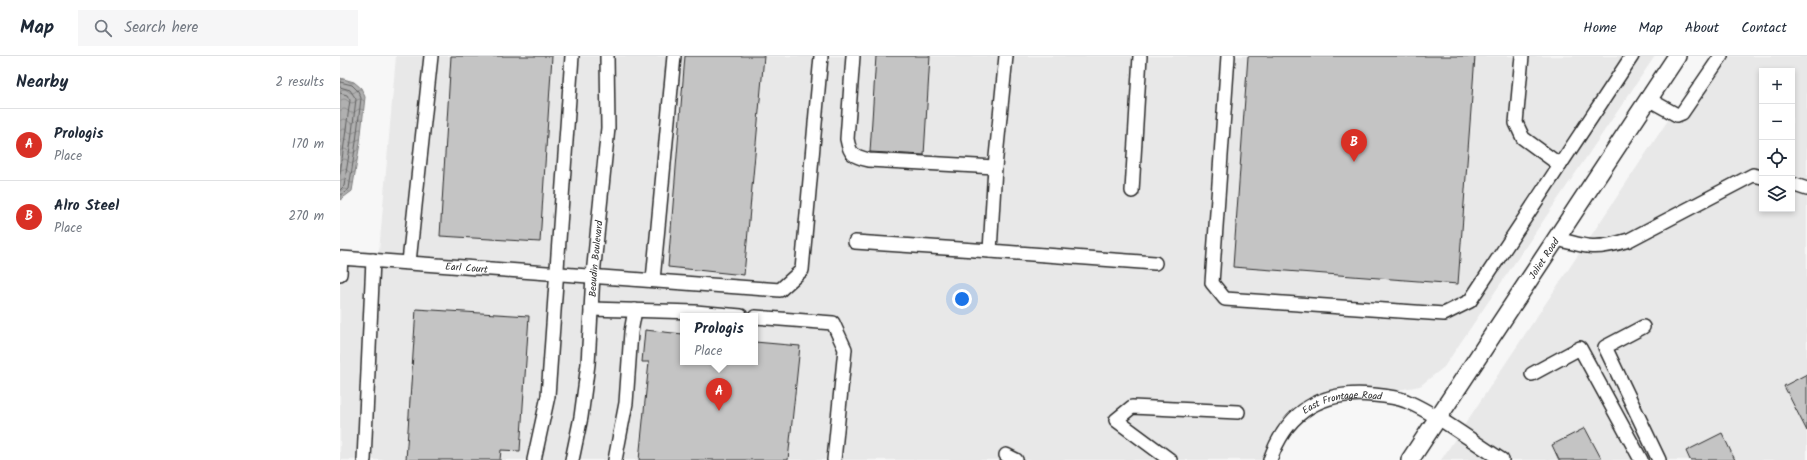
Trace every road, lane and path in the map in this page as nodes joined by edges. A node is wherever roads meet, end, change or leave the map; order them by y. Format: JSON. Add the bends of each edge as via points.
{"nodes":[{"id":1,"x":431,"y":56,"type":"edge"},
{"id":2,"x":572,"y":56,"type":"edge"},
{"id":3,"x":607,"y":56,"type":"edge"},
{"id":4,"x":674,"y":56,"type":"edge"},
{"id":5,"x":821,"y":56,"type":"edge"},
{"id":6,"x":853,"y":56,"type":"edge"},
{"id":7,"x":1006,"y":56,"type":"edge"},
{"id":8,"x":1140,"y":56,"type":"edge"},
{"id":9,"x":1228,"y":56,"type":"edge"},
{"id":10,"x":1522,"y":56,"type":"edge"},
{"id":11,"x":1632,"y":56,"type":"edge"},
{"id":12,"x":1677,"y":56,"type":"edge"},
{"id":13,"x":1721,"y":56,"type":"edge"},
{"id":14,"x":1648,"y":99,"type":"junction"},
{"id":15,"x":1560,"y":165,"type":"junction"},
{"id":16,"x":995,"y":167,"type":"junction"},
{"id":17,"x":1759,"y":176,"type":"edge"},
{"id":18,"x":1795,"y":185,"type":"edge"},
{"id":19,"x":1807,"y":189,"type":"edge"},
{"id":20,"x":1132,"y":191,"type":"dead end"},
{"id":21,"x":1555,"y":238,"type":"junction"},
{"id":22,"x":855,"y":242,"type":"dead end"},
{"id":23,"x":990,"y":251,"type":"junction"},
{"id":24,"x":373,"y":260,"type":"junction"},
{"id":25,"x":409,"y":262,"type":"junction"},
{"id":26,"x":1155,"y":263,"type":"dead end"},
{"id":27,"x":556,"y":273,"type":"junction"},
{"id":28,"x":340,"y":274,"type":"edge"},
{"id":29,"x":593,"y":275,"type":"junction"},
{"id":30,"x":653,"y":280,"type":"junction"},
{"id":31,"x":591,"y":309,"type":"junction"},
{"id":32,"x":635,"y":310,"type":"junction"},
{"id":33,"x":688,"y":313,"type":"edge"},
{"id":34,"x":758,"y":317,"type":"edge"},
{"id":35,"x":1643,"y":327,"type":"dead end"},
{"id":36,"x":1532,"y":374,"type":"dead end"},
{"id":37,"x":1238,"y":412,"type":"dead end"},
{"id":38,"x":1438,"y":418,"type":"junction"},
{"id":39,"x":364,"y":460,"type":"edge"},
{"id":40,"x":534,"y":460,"type":"edge"},
{"id":41,"x":572,"y":460,"type":"edge"},
{"id":42,"x":615,"y":460,"type":"edge"},
{"id":43,"x":834,"y":460,"type":"edge"},
{"id":44,"x":1170,"y":460,"type":"edge"},
{"id":45,"x":1270,"y":460,"type":"edge"},
{"id":46,"x":1410,"y":460,"type":"edge"},
{"id":47,"x":1502,"y":460,"type":"edge"},
{"id":48,"x":1641,"y":460,"type":"edge"},
{"id":49,"x":1659,"y":460,"type":"edge"}],
"edges":[{"from":1,"to":25,"type":"street"},
{"from":2,"to":27,"type":"street"},
{"from":3,"to":29,"type":"street","name":"Beaudin Boulevard","via":[[608,128]]},
{"from":4,"to":30,"type":"street"},
{"from":5,"to":30,"type":"street","name":"Earl Court","via":[[802,270],[780,290]]},
{"from":6,"to":16,"type":"street","via":[[847,139],[849,149],[855,156],[869,160]]},
{"from":7,"to":16,"type":"street"},
{"from":8,"to":20,"type":"street"},
{"from":9,"to":15,"type":"street","via":[[1212,283],[1225,299],[1444,314],[1470,301]]},
{"from":10,"to":15,"type":"street","via":[[1516,123],[1523,138]]},
{"from":11,"to":15,"type":"street"},
{"from":12,"to":14,"type":"main road","name":"Joliet Road"},
{"from":13,"to":14,"type":"street","via":[[1682,114],[1677,115]]},
{"from":14,"to":21,"type":"main road","name":"Joliet Road"},
{"from":16,"to":23,"type":"street"},
{"from":17,"to":21,"type":"street","via":[[1753,175],[1629,240],[1608,246],[1588,247]]},
{"from":18,"to":19,"type":"street"},
{"from":21,"to":38,"type":"main road","name":"Joliet Road"},
{"from":22,"to":23,"type":"street"},
{"from":23,"to":26,"type":"street"},
{"from":24,"to":25,"type":"street","name":"Earl Court"},
{"from":24,"to":28,"type":"street","name":"Earl Court","via":[[341,258]]},
{"from":24,"to":39,"type":"street"},
{"from":25,"to":27,"type":"street","name":"Earl Court"},
{"from":27,"to":29,"type":"street","name":"Earl Court"},
{"from":27,"to":40,"type":"street","via":[[548,396]]},
{"from":29,"to":30,"type":"street","name":"Earl Court"},
{"from":29,"to":31,"type":"street","name":"Beaudin Boulevard"},
{"from":31,"to":32,"type":"street"},
{"from":31,"to":41,"type":"street","name":"Beaudin Boulevard","via":[[588,364]]},
{"from":32,"to":33,"type":"street"},
{"from":32,"to":42,"type":"street","via":[[626,403]]},
{"from":34,"to":43,"type":"street","via":[[833,323],[845,349]]},
{"from":35,"to":49,"type":"street","via":[[1605,347]]},
{"from":36,"to":48,"type":"street","via":[[1580,348]]},
{"from":37,"to":44,"type":"street","via":[[1132,407],[1116,420]]},
{"from":38,"to":45,"type":"street","name":"East Frontage Road","via":[[1405,400],[1388,396],[1335,396],[1320,400],[1301,412],[1279,437]]},
{"from":38,"to":46,"type":"main road","name":"Joliet Road"},
{"from":38,"to":47,"type":"street","name":"East Frontage Road"}]}
